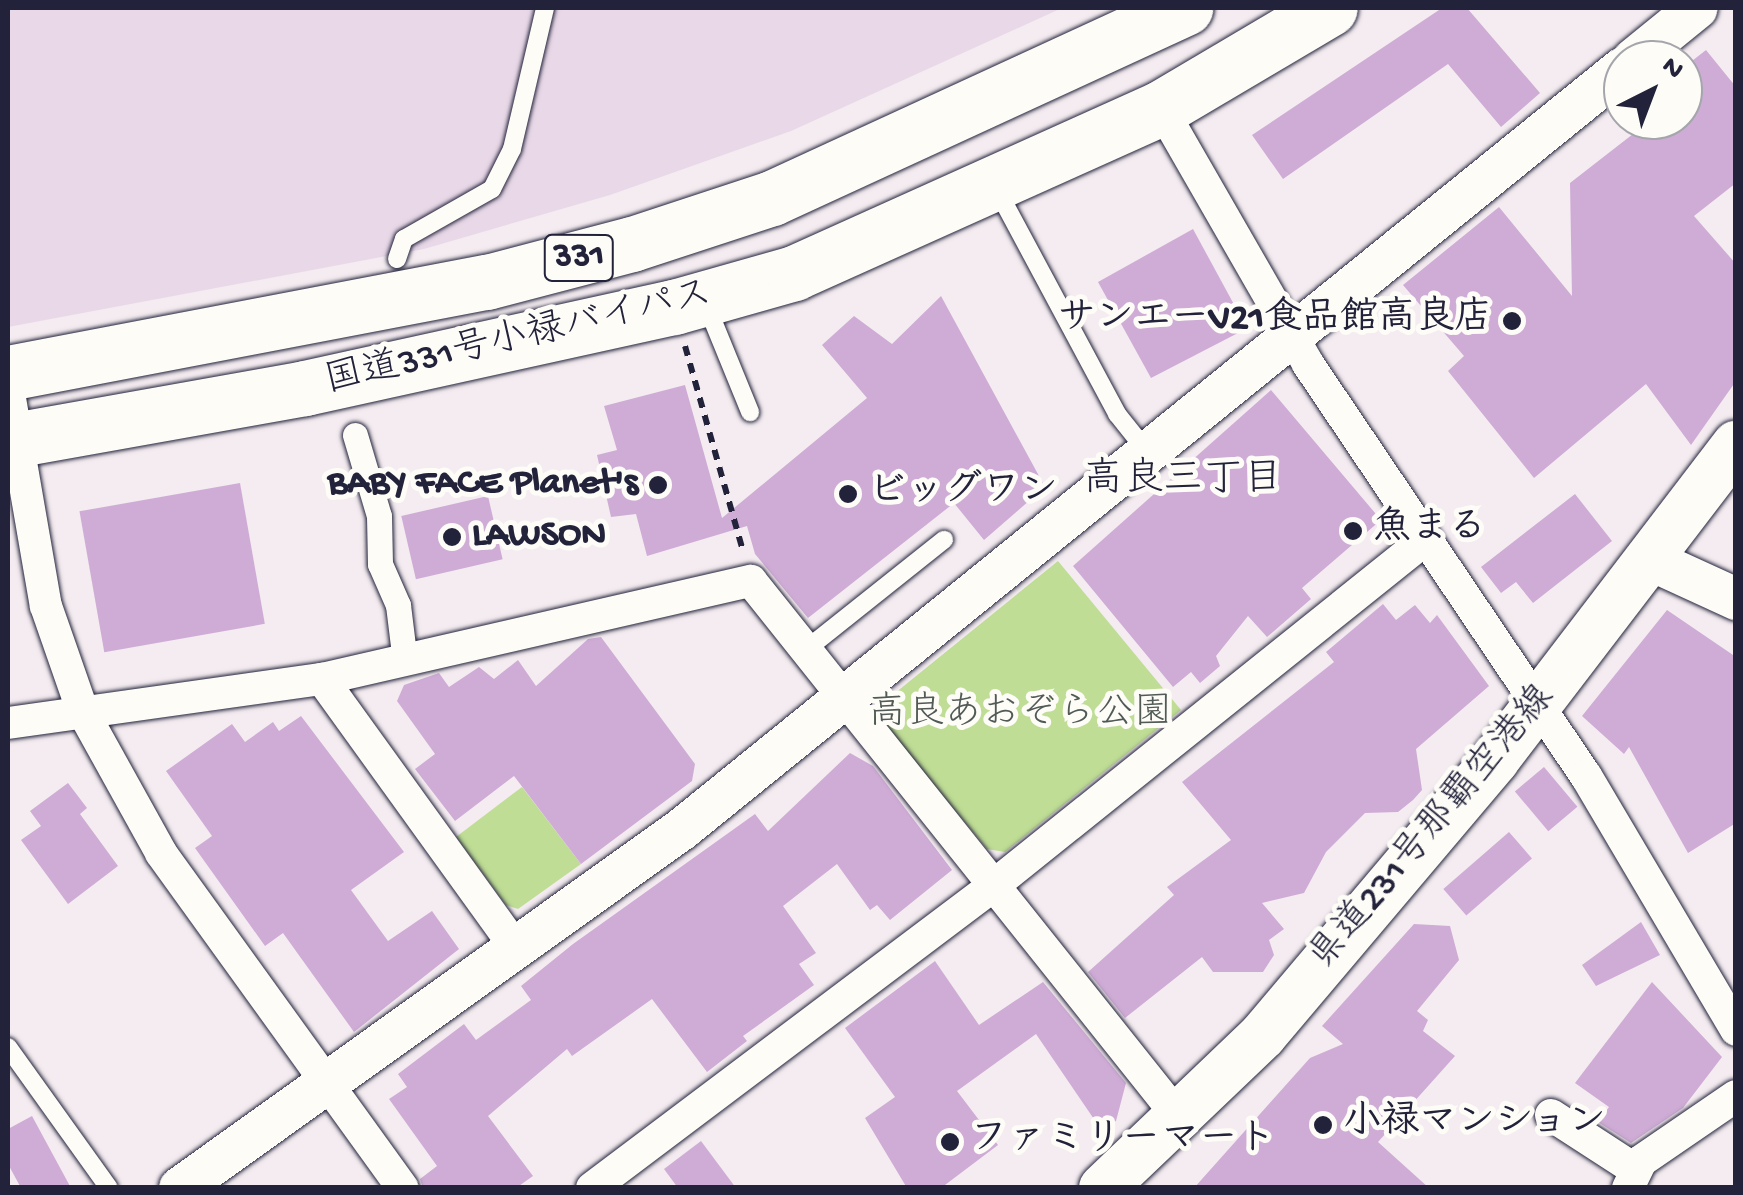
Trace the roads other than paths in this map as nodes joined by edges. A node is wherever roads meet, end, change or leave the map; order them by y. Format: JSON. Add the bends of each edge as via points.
{"nodes":[{"id":1,"x":545,"y":8,"type":"edge"},
{"id":2,"x":1185,"y":8,"type":"edge"},
{"id":3,"x":1330,"y":8,"type":"edge"},
{"id":4,"x":1697,"y":8,"type":"edge"},
{"id":5,"x":1658,"y":40,"type":"edge"},
{"id":6,"x":1603,"y":84,"type":"edge"},
{"id":7,"x":1161,"y":108,"type":"junction"},
{"id":8,"x":994,"y":184,"type":"junction"},
{"id":9,"x":397,"y":259,"type":"dead end"},
{"id":10,"x":690,"y":303,"type":"junction"},
{"id":11,"x":1293,"y":339,"type":"junction"},
{"id":12,"x":8,"y":374,"type":"edge"},
{"id":13,"x":8,"y":386,"type":"edge"},
{"id":14,"x":750,"y":412,"type":"dead end"},
{"id":15,"x":354,"y":435,"type":"dead end"},
{"id":16,"x":12,"y":440,"type":"edge"},
{"id":17,"x":1736,"y":444,"type":"edge"},
{"id":18,"x":1149,"y":454,"type":"junction"},
{"id":19,"x":944,"y":540,"type":"dead end"},
{"id":20,"x":1422,"y":542,"type":"junction"},
{"id":21,"x":1651,"y":560,"type":"junction"},
{"id":22,"x":1736,"y":598,"type":"edge"},
{"id":23,"x":808,"y":648,"type":"junction"},
{"id":24,"x":405,"y":662,"type":"junction"},
{"id":25,"x":322,"y":679,"type":"junction"},
{"id":26,"x":849,"y":698,"type":"junction"},
{"id":27,"x":1537,"y":706,"type":"junction"},
{"id":28,"x":84,"y":712,"type":"junction"},
{"id":29,"x":8,"y":724,"type":"edge"},
{"id":30,"x":993,"y":886,"type":"junction"},
{"id":31,"x":518,"y":949,"type":"junction"},
{"id":32,"x":1736,"y":1030,"type":"edge"},
{"id":33,"x":8,"y":1047,"type":"edge"},
{"id":34,"x":330,"y":1086,"type":"junction"},
{"id":35,"x":1736,"y":1096,"type":"edge"},
{"id":36,"x":1551,"y":1115,"type":"dead end"},
{"id":37,"x":1181,"y":1120,"type":"junction"},
{"id":38,"x":1631,"y":1178,"type":"edge"},
{"id":39,"x":1114,"y":1184,"type":"edge"},
{"id":40,"x":109,"y":1188,"type":"edge"},
{"id":41,"x":180,"y":1188,"type":"edge"},
{"id":42,"x":403,"y":1188,"type":"edge"},
{"id":43,"x":592,"y":1188,"type":"edge"}],
"edges":[{"from":1,"to":9,"type":"lane","via":[[512,149],[492,189],[404,239]]},
{"from":2,"to":12,"type":"highway","name":"国道331号小禄バイパス","number":"331","via":[[772,198],[632,244],[488,282]]},
{"from":3,"to":7,"type":"highway","name":"国道331号小禄バイパス","number":"331"},
{"from":4,"to":5,"type":"street"},
{"from":6,"to":11,"type":"street"},
{"from":7,"to":8,"type":"highway","name":"国道331号小禄バイパス","number":"331"},
{"from":7,"to":11,"type":"street"},
{"from":8,"to":10,"type":"highway","name":"国道331号小禄バイパス","number":"331","via":[[794,273]]},
{"from":8,"to":18,"type":"lane","via":[[1117,414]]},
{"from":10,"to":14,"type":"lane"},
{"from":10,"to":16,"type":"highway","name":"国道331号小禄バイパス","number":"331","via":[[306,388]]},
{"from":11,"to":18,"type":"street"},
{"from":11,"to":20,"type":"street"},
{"from":13,"to":16,"type":"street"},
{"from":15,"to":24,"type":"street","via":[[379,516],[380,564],[398,605]]},
{"from":16,"to":28,"type":"street","via":[[46,606]]},
{"from":17,"to":21,"type":"main road","name":"県道231号那覇空港線"},
{"from":18,"to":26,"type":"street"},
{"from":19,"to":23,"type":"lane"},
{"from":20,"to":27,"type":"street"},
{"from":20,"to":30,"type":"street"},
{"from":21,"to":22,"type":"street"},
{"from":21,"to":27,"type":"main road","name":"県道231号那覇空港線"},
{"from":23,"to":24,"type":"street","via":[[752,581]]},
{"from":23,"to":26,"type":"street"},
{"from":24,"to":25,"type":"street"},
{"from":25,"to":28,"type":"street"},
{"from":25,"to":31,"type":"street"},
{"from":26,"to":30,"type":"street"},
{"from":26,"to":31,"type":"street"},
{"from":27,"to":32,"type":"street"},
{"from":27,"to":37,"type":"main road","name":"県道231号那覇空港線","via":[[1263,1036]]},
{"from":28,"to":29,"type":"street"},
{"from":28,"to":34,"type":"street","via":[[161,853]]},
{"from":30,"to":37,"type":"street"},
{"from":30,"to":43,"type":"street"},
{"from":31,"to":34,"type":"street"},
{"from":33,"to":40,"type":"lane"},
{"from":34,"to":41,"type":"street"},
{"from":34,"to":42,"type":"street"},
{"from":35,"to":38,"type":"street"},
{"from":36,"to":38,"type":"street"},
{"from":37,"to":39,"type":"main road","name":"県道231号那覇空港線"}]}
